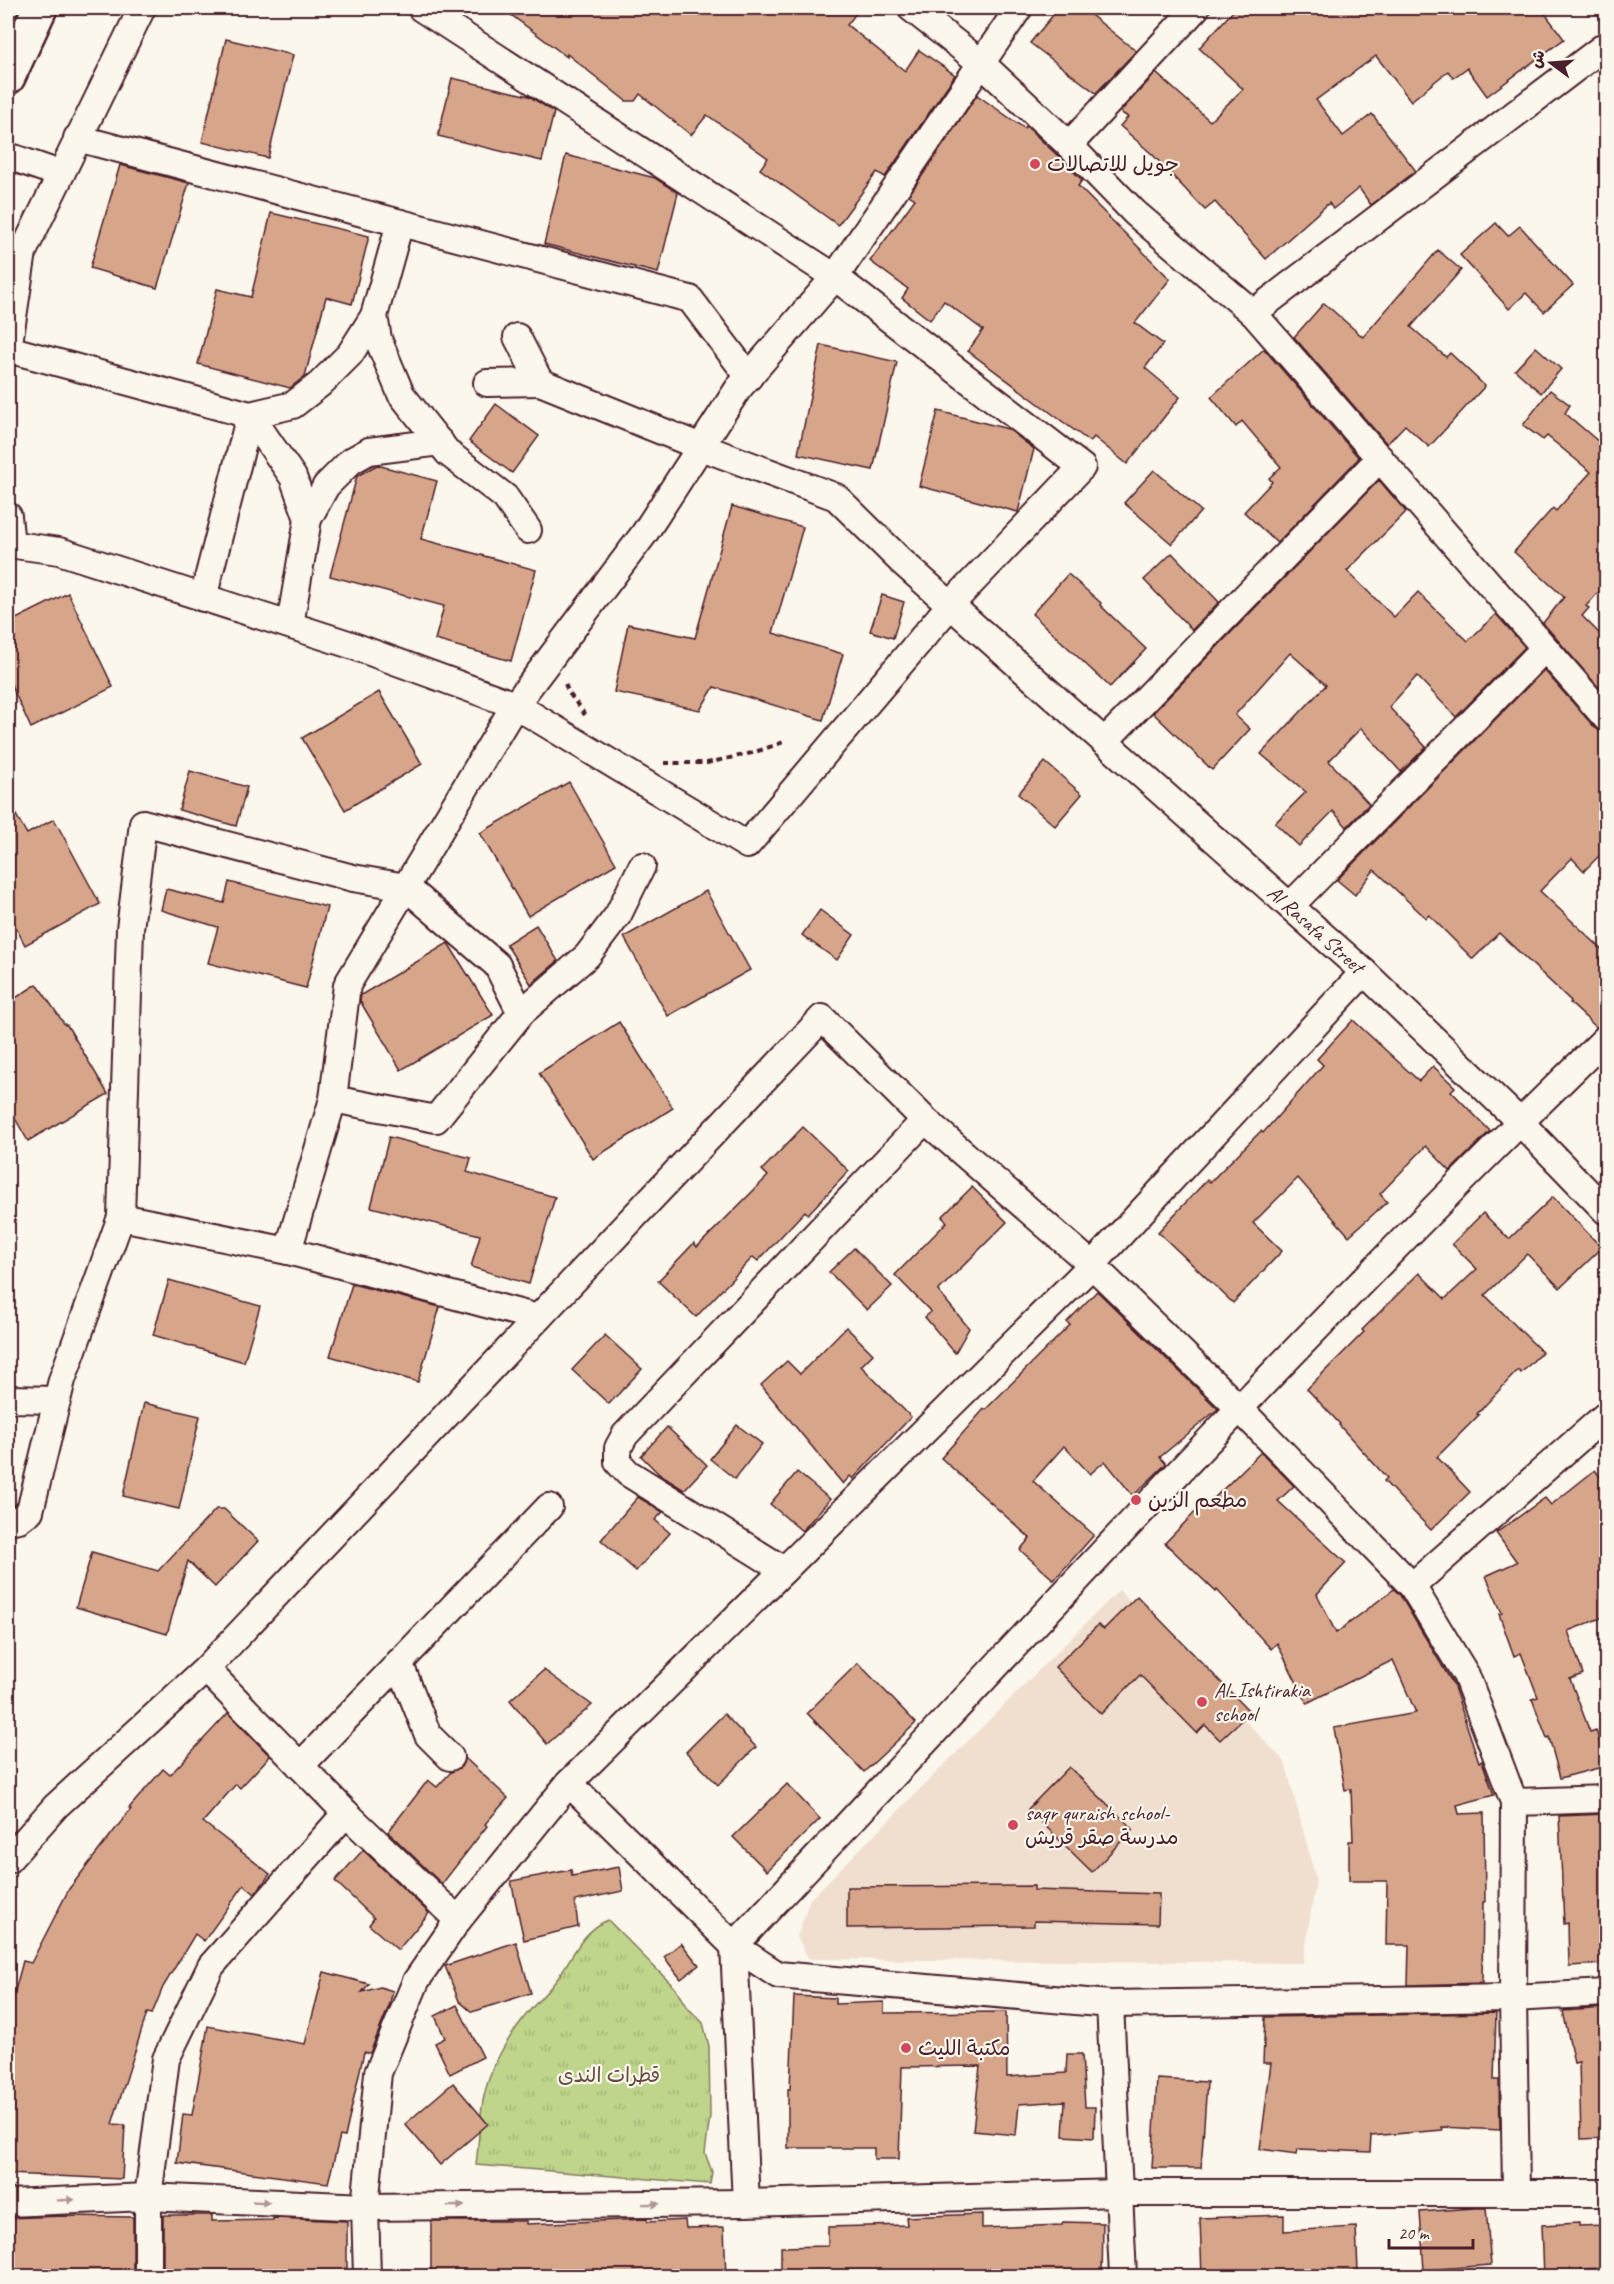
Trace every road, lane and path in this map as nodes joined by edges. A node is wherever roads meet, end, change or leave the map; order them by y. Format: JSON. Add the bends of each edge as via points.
{"nodes":[{"id":1,"x":39,"y":8,"type":"edge"},
{"id":2,"x":142,"y":8,"type":"edge"},
{"id":3,"x":421,"y":8,"type":"edge"},
{"id":4,"x":911,"y":8,"type":"edge"},
{"id":5,"x":1019,"y":8,"type":"edge"},
{"id":6,"x":1196,"y":8,"type":"edge"},
{"id":7,"x":1606,"y":45,"type":"edge"},
{"id":8,"x":980,"y":62,"type":"junction"},
{"id":9,"x":8,"y":77,"type":"edge"},
{"id":10,"x":76,"y":138,"type":"junction"},
{"id":11,"x":1070,"y":145,"type":"junction"},
{"id":12,"x":8,"y":156,"type":"edge"},
{"id":13,"x":60,"y":174,"type":"junction"},
{"id":14,"x":400,"y":223,"type":"junction"},
{"id":15,"x":835,"y":277,"type":"junction"},
{"id":16,"x":1253,"y":313,"type":"junction"},
{"id":17,"x":374,"y":316,"type":"junction"},
{"id":18,"x":518,"y":337,"type":"dead end"},
{"id":19,"x":8,"y":349,"type":"edge"},
{"id":20,"x":749,"y":377,"type":"junction"},
{"id":21,"x":540,"y":382,"type":"junction"},
{"id":22,"x":487,"y":384,"type":"dead end"},
{"id":23,"x":250,"y":415,"type":"junction"},
{"id":24,"x":440,"y":442,"type":"junction"},
{"id":25,"x":701,"y":447,"type":"junction"},
{"id":26,"x":1380,"y":459,"type":"junction"},
{"id":27,"x":8,"y":516,"type":"edge"},
{"id":28,"x":308,"y":519,"type":"junction"},
{"id":29,"x":528,"y":530,"type":"dead end"},
{"id":30,"x":9,"y":545,"type":"edge"},
{"id":31,"x":203,"y":598,"type":"junction"},
{"id":32,"x":951,"y":604,"type":"junction"},
{"id":33,"x":290,"y":626,"type":"junction"},
{"id":34,"x":1545,"y":648,"type":"junction"},
{"id":35,"x":552,"y":656,"type":"junction"},
{"id":36,"x":515,"y":705,"type":"junction"},
{"id":37,"x":586,"y":716,"type":"dead end"},
{"id":38,"x":1606,"y":718,"type":"edge"},
{"id":39,"x":784,"y":742,"type":"dead end"},
{"id":40,"x":1104,"y":742,"type":"junction"},
{"id":41,"x":655,"y":760,"type":"dead end"},
{"id":42,"x":642,"y":866,"type":"dead end"},
{"id":43,"x":406,"y":887,"type":"junction"},
{"id":44,"x":1290,"y":906,"type":"junction"},
{"id":45,"x":1364,"y":972,"type":"junction"},
{"id":46,"x":522,"y":1013,"type":"junction"},
{"id":47,"x":1606,"y":1038,"type":"edge"},
{"id":48,"x":333,"y":1099,"type":"junction"},
{"id":49,"x":925,"y":1120,"type":"junction"},
{"id":50,"x":1520,"y":1122,"type":"junction"},
{"id":51,"x":1606,"y":1210,"type":"edge"},
{"id":52,"x":121,"y":1217,"type":"junction"},
{"id":53,"x":288,"y":1251,"type":"junction"},
{"id":54,"x":1092,"y":1265,"type":"junction"},
{"id":55,"x":538,"y":1318,"type":"junction"},
{"id":56,"x":8,"y":1399,"type":"edge"},
{"id":57,"x":57,"y":1400,"type":"junction"},
{"id":58,"x":1240,"y":1409,"type":"junction"},
{"id":59,"x":1606,"y":1415,"type":"edge"},
{"id":60,"x":549,"y":1507,"type":"dead end"},
{"id":61,"x":8,"y":1521,"type":"edge"},
{"id":62,"x":784,"y":1570,"type":"junction"},
{"id":63,"x":1412,"y":1586,"type":"junction"},
{"id":64,"x":399,"y":1662,"type":"junction"},
{"id":65,"x":206,"y":1669,"type":"junction"},
{"id":66,"x":450,"y":1757,"type":"dead end"},
{"id":67,"x":300,"y":1766,"type":"junction"},
{"id":68,"x":568,"y":1783,"type":"junction"},
{"id":69,"x":1606,"y":1799,"type":"edge"},
{"id":70,"x":1514,"y":1802,"type":"junction"},
{"id":71,"x":345,"y":1813,"type":"junction"},
{"id":72,"x":8,"y":1860,"type":"edge"},
{"id":73,"x":458,"y":1920,"type":"junction"},
{"id":74,"x":734,"y":1946,"type":"junction"},
{"id":75,"x":1606,"y":1993,"type":"edge"},
{"id":76,"x":1514,"y":1998,"type":"junction"},
{"id":77,"x":1110,"y":2004,"type":"junction"},
{"id":78,"x":1516,"y":2192,"type":"junction"},
{"id":79,"x":1119,"y":2193,"type":"junction"},
{"id":80,"x":1606,"y":2193,"type":"edge"},
{"id":81,"x":148,"y":2197,"type":"junction"},
{"id":82,"x":8,"y":2203,"type":"edge"},
{"id":83,"x":746,"y":2203,"type":"junction"},
{"id":84,"x":365,"y":2207,"type":"junction"},
{"id":85,"x":148,"y":2277,"type":"edge"},
{"id":86,"x":367,"y":2277,"type":"edge"},
{"id":87,"x":1123,"y":2277,"type":"edge"}],
"edges":[{"from":1,"to":9,"type":"main road"},
{"from":2,"to":10,"type":"street"},
{"from":3,"to":15,"type":"street"},
{"from":4,"to":8,"type":"street"},
{"from":5,"to":8,"type":"street"},
{"from":6,"to":11,"type":"street"},
{"from":7,"to":16,"type":"street"},
{"from":8,"to":11,"type":"street"},
{"from":8,"to":15,"type":"street"},
{"from":10,"to":13,"type":"street"},
{"from":10,"to":14,"type":"street"},
{"from":11,"to":16,"type":"street","via":[[1135,213]]},
{"from":12,"to":13,"type":"street"},
{"from":13,"to":19,"type":"street","via":[[23,252]]},
{"from":14,"to":17,"type":"street"},
{"from":14,"to":20,"type":"street","via":[[690,298]]},
{"from":15,"to":20,"type":"street"},
{"from":15,"to":32,"type":"street","via":[[1082,467]]},
{"from":16,"to":26,"type":"street"},
{"from":17,"to":23,"type":"street","via":[[350,354],[302,398],[293,405]]},
{"from":17,"to":24,"type":"street","via":[[378,339],[401,394]]},
{"from":18,"to":21,"type":"street"},
{"from":19,"to":23,"type":"street"},
{"from":20,"to":25,"type":"street"},
{"from":21,"to":22,"type":"street"},
{"from":21,"to":25,"type":"street","name":"Al Rasafa Street"},
{"from":23,"to":28,"type":"street","via":[[293,477]]},
{"from":23,"to":31,"type":"street"},
{"from":24,"to":28,"type":"street","via":[[369,451],[351,461],[326,486]]},
{"from":24,"to":29,"type":"street","via":[[448,453],[505,496]]},
{"from":25,"to":32,"type":"street","name":"Al Rasafa Street","via":[[836,497]]},
{"from":25,"to":35,"type":"street","via":[[644,534]]},
{"from":26,"to":34,"type":"street"},
{"from":26,"to":40,"type":"street"},
{"from":27,"to":30,"type":"street"},
{"from":28,"to":33,"type":"street"},
{"from":30,"to":31,"type":"street","via":[[59,551]]},
{"from":31,"to":33,"type":"street"},
{"from":32,"to":36,"type":"street","via":[[747,845]]},
{"from":32,"to":40,"type":"street","name":"Al Rasafa Street"},
{"from":33,"to":36,"type":"street"},
{"from":34,"to":38,"type":"street"},
{"from":34,"to":44,"type":"street"},
{"from":35,"to":36,"type":"street"},
{"from":35,"to":37,"type":"path","via":[[568,693]]},
{"from":36,"to":43,"type":"street"},
{"from":39,"to":41,"type":"path","via":[[707,763]]},
{"from":40,"to":44,"type":"street","name":"Al Rasafa Street"},
{"from":42,"to":46,"type":"street","via":[[618,915],[587,956]]},
{"from":43,"to":46,"type":"street","via":[[497,965]]},
{"from":43,"to":48,"type":"street","via":[[346,985]]},
{"from":43,"to":52,"type":"street","via":[[353,878],[143,823],[130,929]]},
{"from":44,"to":45,"type":"street","name":"Al Rasafa Street"},
{"from":45,"to":50,"type":"street","name":"Al Rasafa Street"},
{"from":45,"to":54,"type":"street"},
{"from":46,"to":48,"type":"street","via":[[436,1119]]},
{"from":47,"to":50,"type":"street"},
{"from":48,"to":53,"type":"street"},
{"from":49,"to":54,"type":"street"},
{"from":49,"to":55,"type":"street","via":[[822,1018]]},
{"from":49,"to":62,"type":"street","via":[[625,1435],[618,1448],[618,1462],[628,1473]]},
{"from":50,"to":51,"type":"street","name":"Al Rasafa Street"},
{"from":50,"to":58,"type":"street"},
{"from":52,"to":53,"type":"street"},
{"from":52,"to":57,"type":"street"},
{"from":53,"to":55,"type":"street"},
{"from":54,"to":58,"type":"street"},
{"from":54,"to":62,"type":"street"},
{"from":55,"to":65,"type":"street"},
{"from":56,"to":57,"type":"street"},
{"from":57,"to":61,"type":"street","via":[[30,1511],[19,1520]]},
{"from":58,"to":63,"type":"street"},
{"from":58,"to":74,"type":"street"},
{"from":59,"to":63,"type":"street"},
{"from":60,"to":64,"type":"street"},
{"from":62,"to":68,"type":"street"},
{"from":63,"to":70,"type":"street","via":[[1466,1675]]},
{"from":64,"to":66,"type":"street","via":[[428,1735]]},
{"from":64,"to":67,"type":"street"},
{"from":65,"to":67,"type":"street"},
{"from":65,"to":72,"type":"street","via":[[56,1806]]},
{"from":67,"to":71,"type":"street"},
{"from":68,"to":73,"type":"street"},
{"from":68,"to":74,"type":"street"},
{"from":69,"to":70,"type":"street"},
{"from":70,"to":76,"type":"street"},
{"from":71,"to":73,"type":"street"},
{"from":71,"to":81,"type":"street","via":[[211,1966],[166,2059]]},
{"from":73,"to":84,"type":"street","via":[[416,1981],[378,2073]]},
{"from":74,"to":77,"type":"street","via":[[778,1975]]},
{"from":74,"to":83,"type":"street"},
{"from":75,"to":76,"type":"street"},
{"from":76,"to":77,"type":"street"},
{"from":76,"to":78,"type":"street"},
{"from":77,"to":79,"type":"street"},
{"from":78,"to":79,"type":"street"},
{"from":78,"to":80,"type":"street"},
{"from":79,"to":83,"type":"street"},
{"from":79,"to":87,"type":"street"},
{"from":82,"to":81,"type":"street","one_way":true},
{"from":81,"to":84,"type":"street","one_way":true},
{"from":81,"to":85,"type":"street"},
{"from":84,"to":83,"type":"street","one_way":true},
{"from":84,"to":86,"type":"street"}]}
